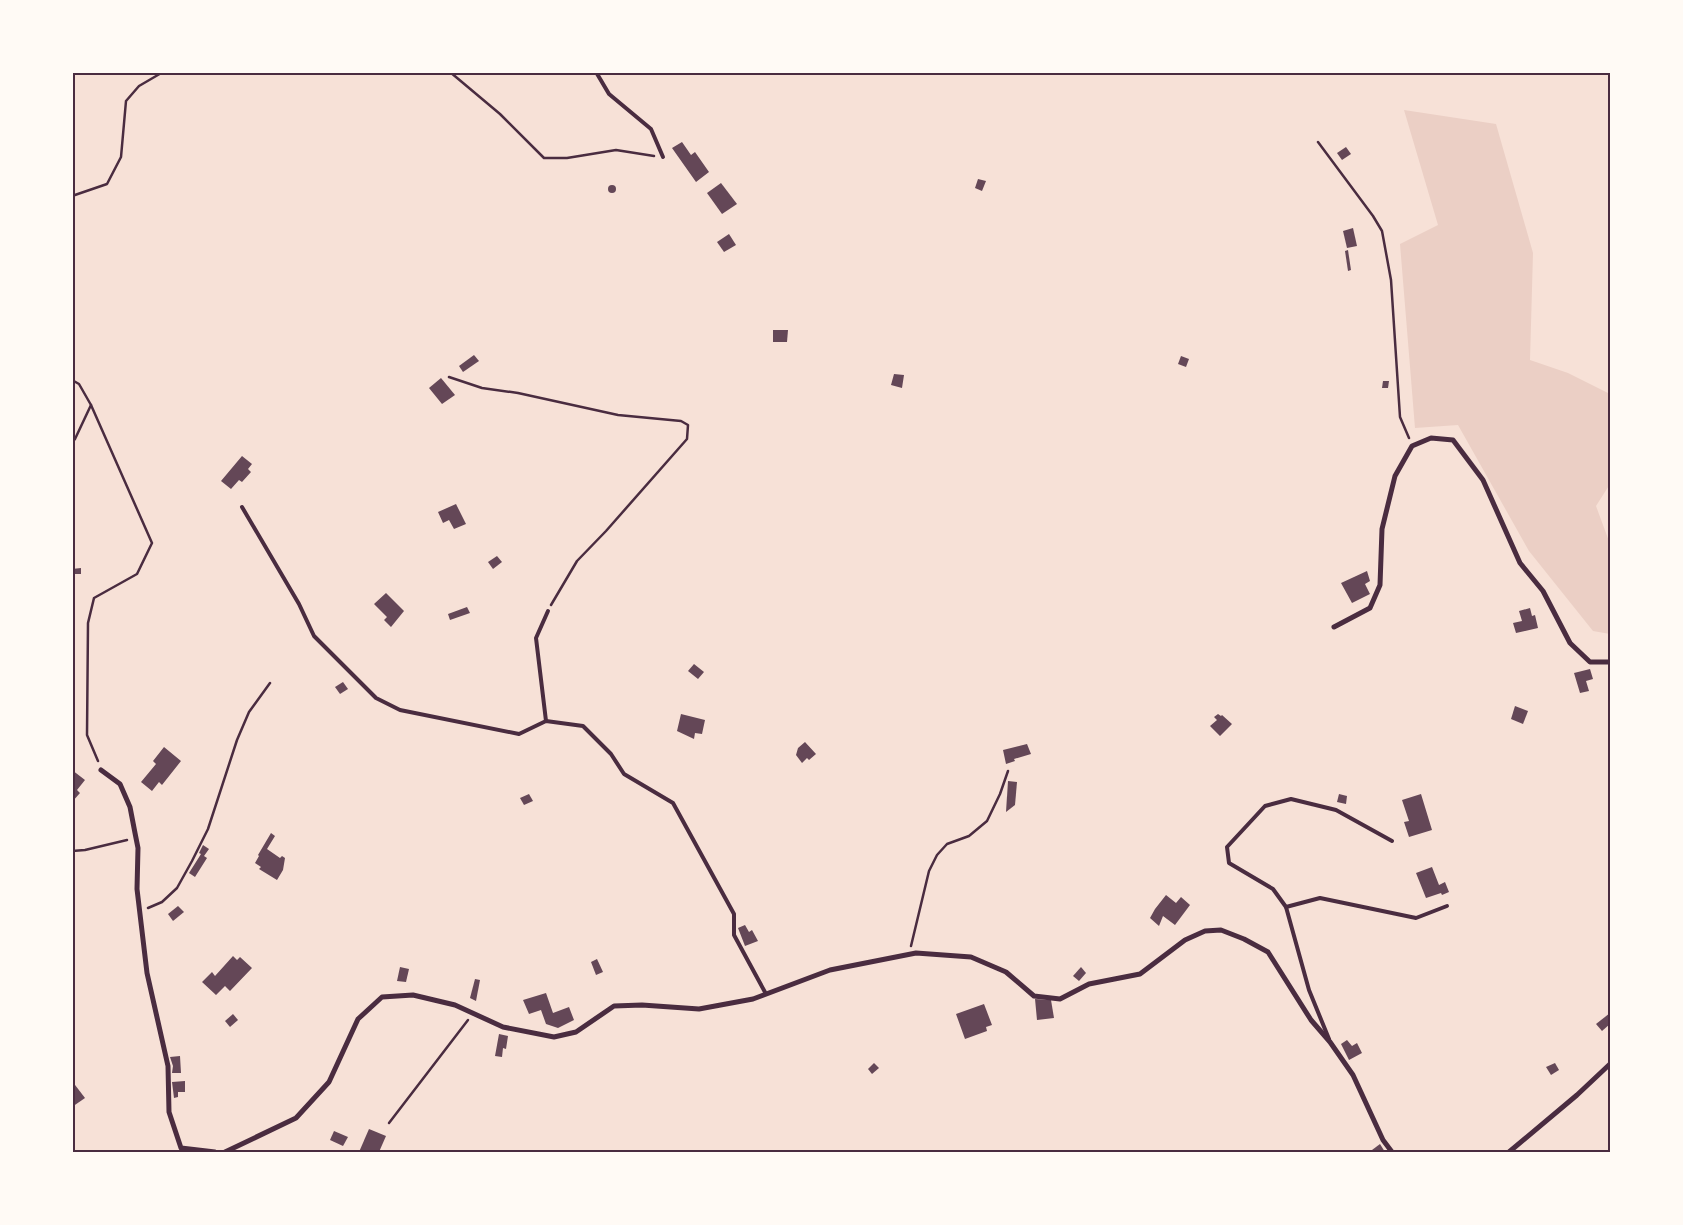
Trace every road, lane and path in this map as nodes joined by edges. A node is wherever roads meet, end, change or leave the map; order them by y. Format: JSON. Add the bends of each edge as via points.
{"nodes":[{"id":1,"x":163,"y":72,"type":"edge"},
{"id":2,"x":450,"y":72,"type":"edge"},
{"id":3,"x":596,"y":72,"type":"edge"},
{"id":4,"x":1318,"y":142,"type":"dead end"},
{"id":5,"x":663,"y":157,"type":"joint"},
{"id":6,"x":72,"y":196,"type":"edge"},
{"id":7,"x":449,"y":377,"type":"dead end"},
{"id":8,"x":72,"y":380,"type":"edge"},
{"id":9,"x":91,"y":405,"type":"junction"},
{"id":10,"x":72,"y":442,"type":"edge"},
{"id":11,"x":1412,"y":446,"type":"junction"},
{"id":12,"x":242,"y":507,"type":"dead end"},
{"id":13,"x":548,"y":612,"type":"joint"},
{"id":14,"x":1334,"y":627,"type":"dead end"},
{"id":15,"x":1610,"y":662,"type":"edge"},
{"id":16,"x":270,"y":683,"type":"dead end"},
{"id":17,"x":546,"y":721,"type":"junction"},
{"id":18,"x":101,"y":770,"type":"joint"},
{"id":19,"x":1008,"y":772,"type":"dead end"},
{"id":20,"x":136,"y":837,"type":"junction"},
{"id":21,"x":1392,"y":841,"type":"dead end"},
{"id":22,"x":72,"y":851,"type":"edge"},
{"id":23,"x":1447,"y":906,"type":"dead end"},
{"id":24,"x":1286,"y":907,"type":"junction"},
{"id":25,"x":140,"y":911,"type":"junction"},
{"id":26,"x":909,"y":955,"type":"junction"},
{"id":27,"x":766,"y":994,"type":"junction"},
{"id":28,"x":473,"y":1013,"type":"junction"},
{"id":29,"x":1330,"y":1042,"type":"junction"},
{"id":30,"x":1610,"y":1064,"type":"edge"},
{"id":31,"x":389,"y":1123,"type":"dead end"},
{"id":32,"x":215,"y":1152,"type":"edge"},
{"id":33,"x":225,"y":1152,"type":"edge"},
{"id":34,"x":1392,"y":1152,"type":"edge"},
{"id":35,"x":1509,"y":1152,"type":"edge"}],
"edges":[{"from":1,"to":6,"type":"path","via":[[139,86],[126,101],[121,157],[108,184]]},
{"from":2,"to":5,"type":"path","via":[[500,114],[544,158],[567,158],[616,150]]},
{"from":3,"to":5,"type":"lane","via":[[608,94],[651,129]]},
{"from":4,"to":11,"type":"path","via":[[1382,231],[1391,280],[1400,416]]},
{"from":7,"to":13,"type":"path","via":[[482,388],[618,415],[681,421],[688,425],[687,439],[577,561]]},
{"from":8,"to":9,"type":"path","via":[[79,384]]},
{"from":9,"to":10,"type":"path","via":[[76,440]]},
{"from":9,"to":18,"type":"path","via":[[152,543],[137,574],[94,598],[88,623],[87,735]]},
{"from":11,"to":14,"type":"street","via":[[1395,476],[1382,529],[1380,585],[1370,608]]},
{"from":11,"to":15,"type":"street","via":[[1431,438],[1453,440],[1484,480],[1520,563],[1543,590],[1570,643],[1590,662]]},
{"from":12,"to":17,"type":"lane","via":[[314,636],[376,698],[400,710],[519,734]]},
{"from":13,"to":17,"type":"lane","via":[[536,638]]},
{"from":16,"to":25,"type":"path","via":[[249,712],[208,829],[177,888],[162,902]]},
{"from":17,"to":27,"type":"lane","via":[[583,726],[611,754],[624,774],[673,802],[734,914],[734,935]]},
{"from":18,"to":20,"type":"street","via":[[120,784],[130,807]]},
{"from":19,"to":26,"type":"path","via":[[986,820],[969,836],[947,844],[937,855],[929,871]]},
{"from":20,"to":22,"type":"path"},
{"from":20,"to":25,"type":"street"},
{"from":21,"to":24,"type":"lane","via":[[1336,810],[1291,799],[1265,806],[1227,847],[1229,863],[1272,889]]},
{"from":23,"to":24,"type":"lane","via":[[1416,918],[1320,898]]},
{"from":24,"to":29,"type":"lane","via":[[1309,990]]},
{"from":25,"to":32,"type":"street","via":[[147,973],[168,1066],[169,1112],[181,1148]]},
{"from":26,"to":27,"type":"street","via":[[830,970]]},
{"from":26,"to":29,"type":"street","via":[[971,957],[1006,972],[1034,996],[1060,999],[1089,984],[1140,974],[1185,940],[1205,931],[1221,930],[1268,952],[1311,1020]]},
{"from":27,"to":28,"type":"street","via":[[699,1009],[614,1006],[576,1032],[554,1037],[504,1027]]},
{"from":28,"to":31,"type":"path"},
{"from":28,"to":33,"type":"street","via":[[413,995],[382,997],[358,1019],[329,1082],[296,1118]]},
{"from":29,"to":34,"type":"street","via":[[1353,1075],[1383,1140]]},
{"from":30,"to":35,"type":"street"}]}
